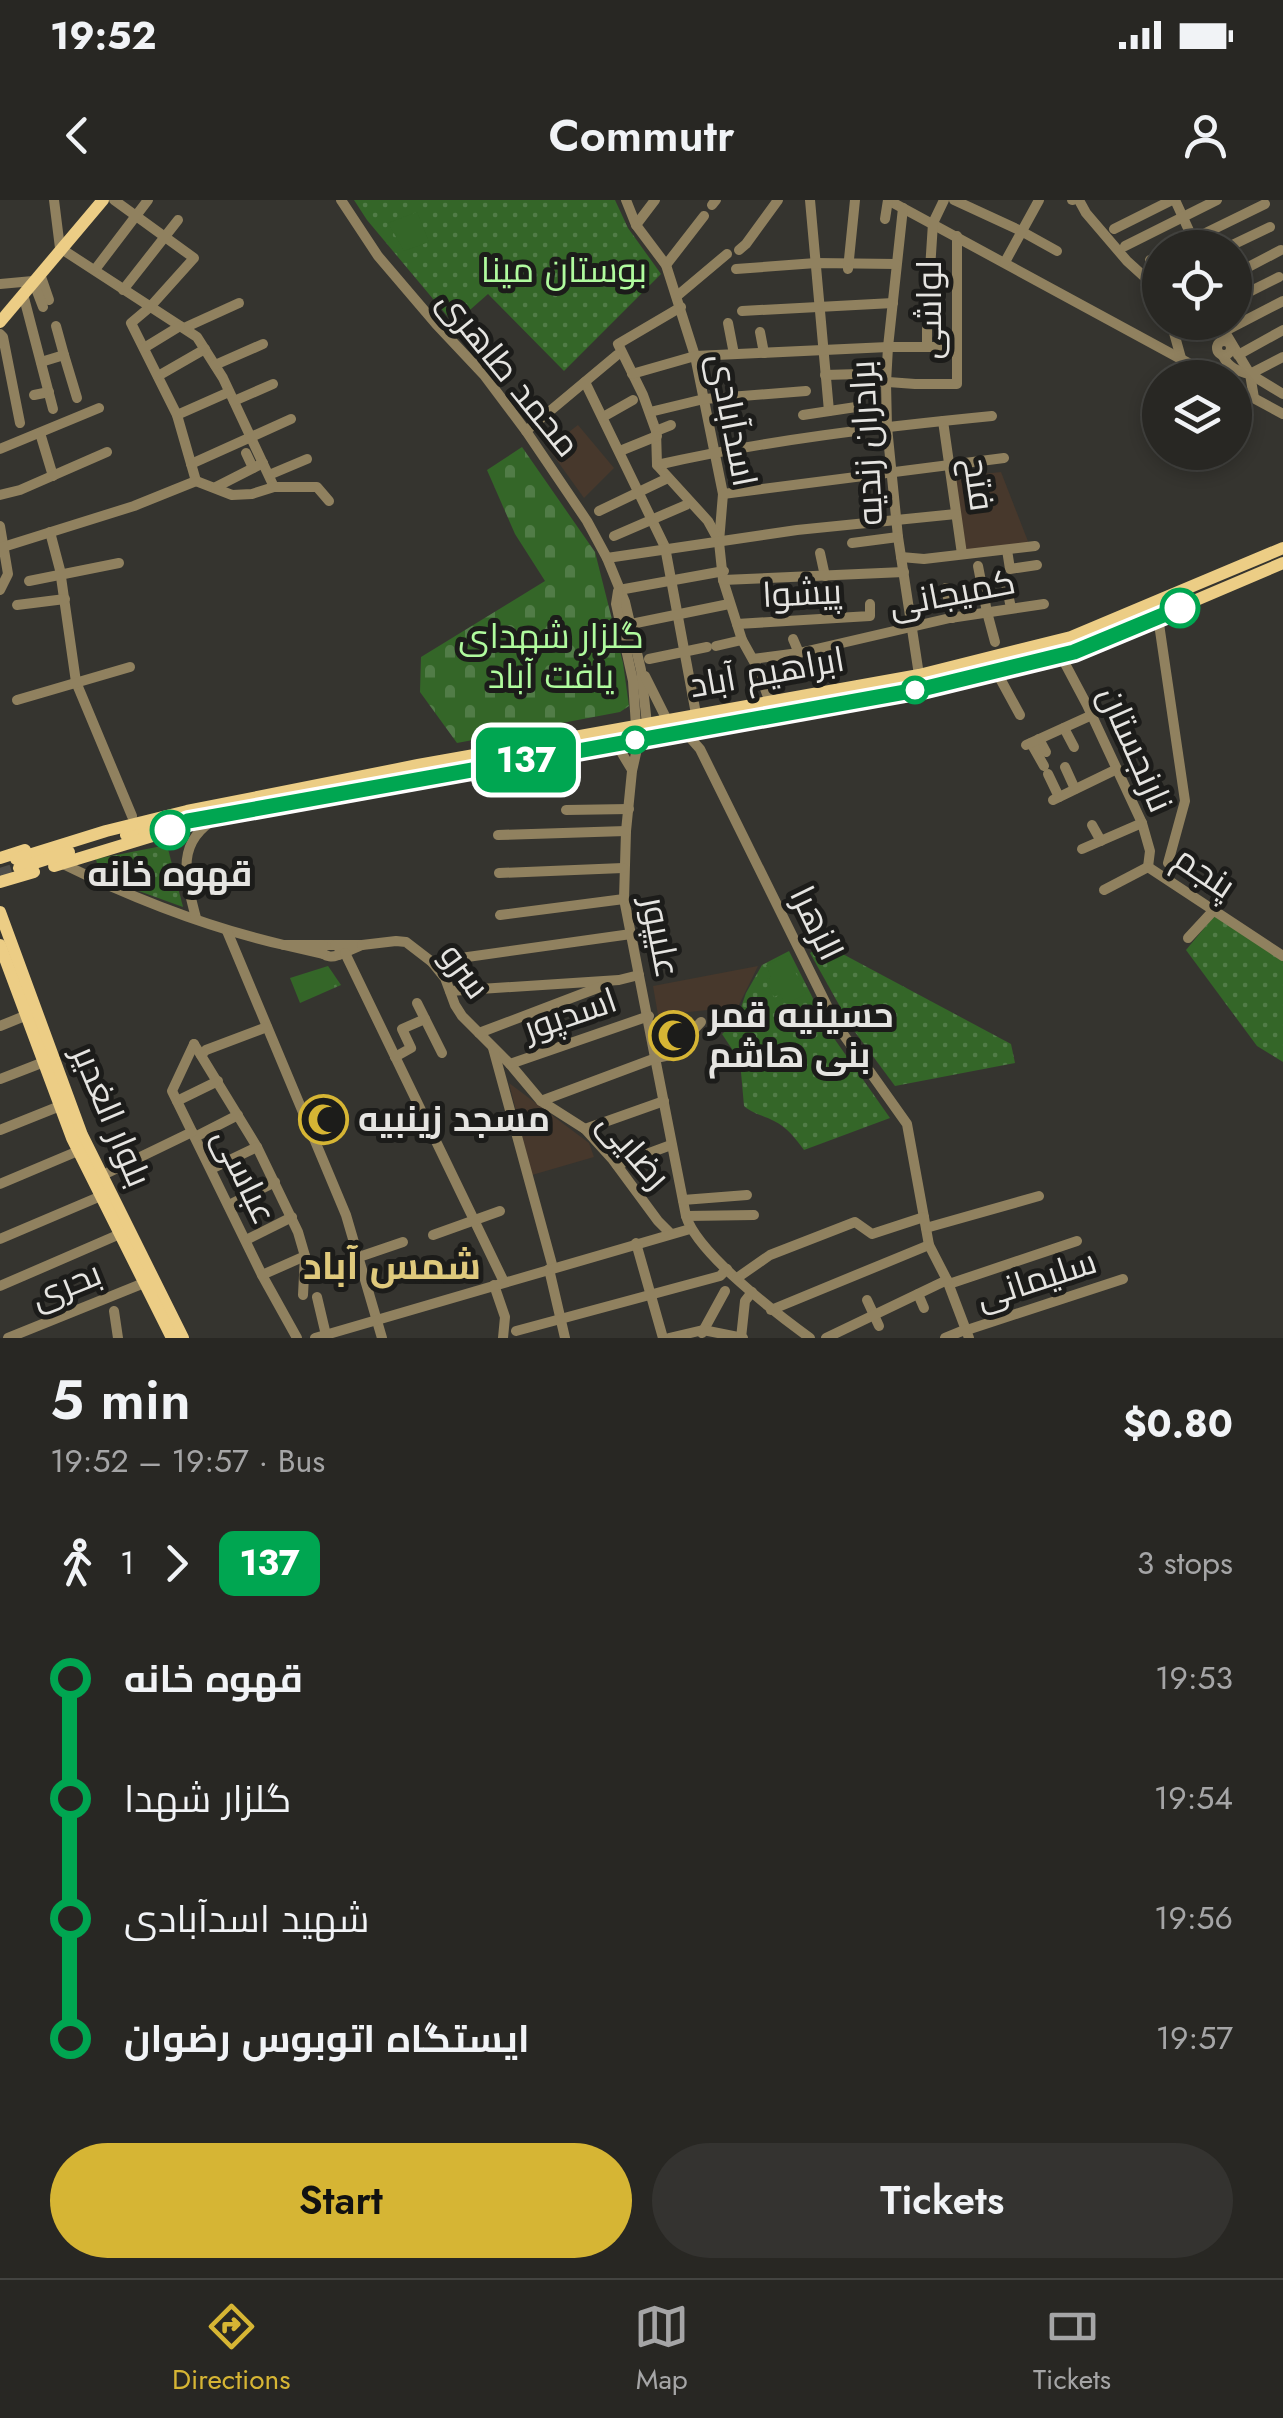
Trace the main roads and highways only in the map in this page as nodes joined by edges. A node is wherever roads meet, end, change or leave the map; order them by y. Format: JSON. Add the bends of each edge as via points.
{"nodes":[{"id":1,"x":103,"y":200,"type":"edge"},
{"id":2,"x":0,"y":322,"type":"edge"},
{"id":3,"x":1283,"y":548,"type":"edge"},
{"id":4,"x":1283,"y":563,"type":"edge"},
{"id":5,"x":773,"y":708,"type":"junction"},
{"id":6,"x":641,"y":730,"type":"junction"},
{"id":7,"x":476,"y":762,"type":"junction"},
{"id":8,"x":188,"y":816,"type":"junction"},
{"id":9,"x":0,"y":848,"type":"edge"},
{"id":10,"x":0,"y":859,"type":"edge"},
{"id":11,"x":19,"y":859,"type":"junction"},
{"id":12,"x":3,"y":880,"type":"tunnel mouth"},
{"id":13,"x":0,"y":912,"type":"edge"},
{"id":14,"x":3,"y":937,"type":"edge"},
{"id":15,"x":4,"y":968,"type":"edge"},
{"id":16,"x":172,"y":1338,"type":"edge"},
{"id":17,"x":183,"y":1338,"type":"edge"}],
"edges":[{"from":1,"to":2,"type":"main road"},
{"from":3,"to":5,"type":"main road","name":"ابراهیم آباد","via":[[1071,637]]},
{"from":4,"to":5,"type":"main road","name":"ابراهیم آباد","via":[[1061,656],[922,689]]},
{"from":5,"to":6,"type":"main road","name":"ابراهیم آباد","via":[[696,714]]},
{"from":5,"to":6,"type":"main road","name":"ابراهیم آباد","via":[[685,732]]},
{"from":6,"to":7,"type":"main road","name":"ابراهیم آباد"},
{"from":6,"to":7,"type":"main road","name":"ابراهیم آباد","via":[[610,745]]},
{"from":7,"to":8,"type":"main road","name":"ابراهیم آباد"},
{"from":7,"to":8,"type":"main road","name":"ابراهیم آباد","via":[[222,815]]},
{"from":8,"to":11,"type":"main road","name":"ابراهیم آباد","via":[[131,824]]},
{"from":8,"to":11,"type":"main road","name":"ابراهیم آباد","via":[[165,810],[132,816]]},
{"from":8,"to":12,"type":"main road","name":"ابراهیم آباد","via":[[150,838]]},
{"from":9,"to":11,"type":"main road"},
{"from":10,"to":11,"type":"main road","name":"ابراهیم آباد"},
{"from":13,"to":14,"type":"main road","name":"بلوار الغدیر"},
{"from":14,"to":15,"type":"main road","name":"بلوار الغدیر"},
{"from":14,"to":17,"type":"main road","name":"بلوار الغدیر","via":[[82,1134]]},
{"from":15,"to":16,"type":"main road","name":"بلوار الغدیر","via":[[78,1151]]}]}
